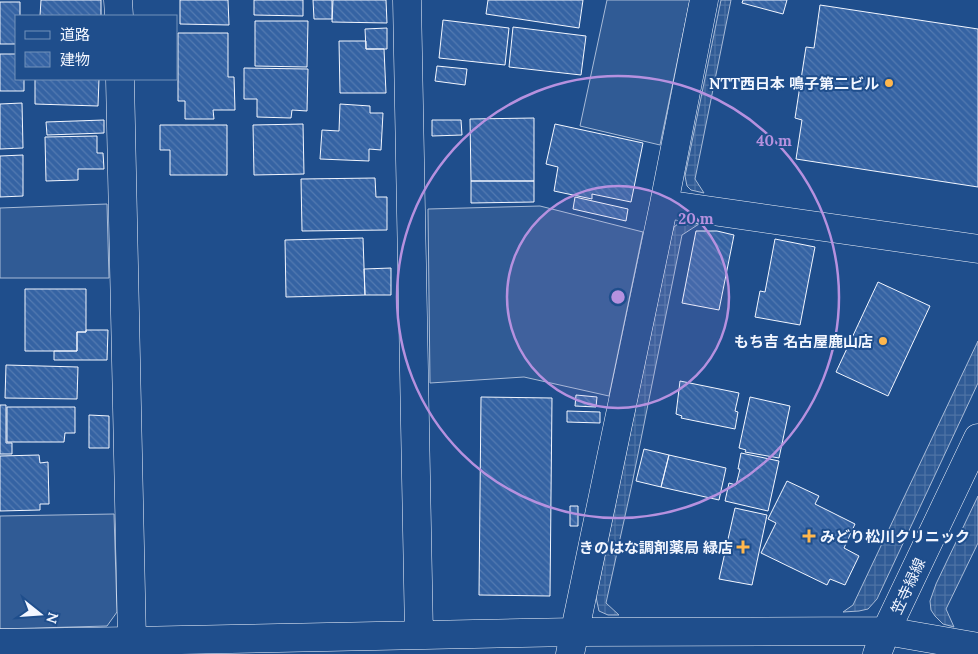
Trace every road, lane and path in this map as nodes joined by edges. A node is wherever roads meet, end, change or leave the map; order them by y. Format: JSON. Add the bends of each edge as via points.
{"nodes":[{"id":1,"x":118,"y":0,"type":"edge"},
{"id":2,"x":407,"y":0,"type":"edge"},
{"id":3,"x":704,"y":0,"type":"edge"},
{"id":4,"x":119,"y":15,"type":"edge"},
{"id":5,"x":120,"y":80,"type":"edge"},
{"id":6,"x":664,"y":204,"type":"junction"},
{"id":7,"x":978,"y":248,"type":"edge"},
{"id":8,"x":978,"y":438,"type":"edge"},
{"id":9,"x":419,"y":635,"type":"junction"},
{"id":10,"x":882,"y":642,"type":"edge"},
{"id":11,"x":572,"y":643,"type":"edge"},
{"id":12,"x":12,"y":647,"type":"edge"},
{"id":13,"x":978,"y":647,"type":"edge"},
{"id":14,"x":132,"y":648,"type":"edge"}],
"edges":[{"from":1,"to":4,"type":"street"},
{"from":2,"to":9,"type":"street"},
{"from":3,"to":6,"type":"street"},
{"from":5,"to":14,"type":"street"},
{"from":6,"to":7,"type":"street"},
{"from":6,"to":11,"type":"street"},
{"from":8,"to":10,"type":"street","name":"笠寺緑線"},
{"from":9,"to":11,"type":"street"},
{"from":9,"to":14,"type":"street"},
{"from":10,"to":11,"type":"street"},
{"from":10,"to":13,"type":"street"},
{"from":12,"to":14,"type":"street"}]}
